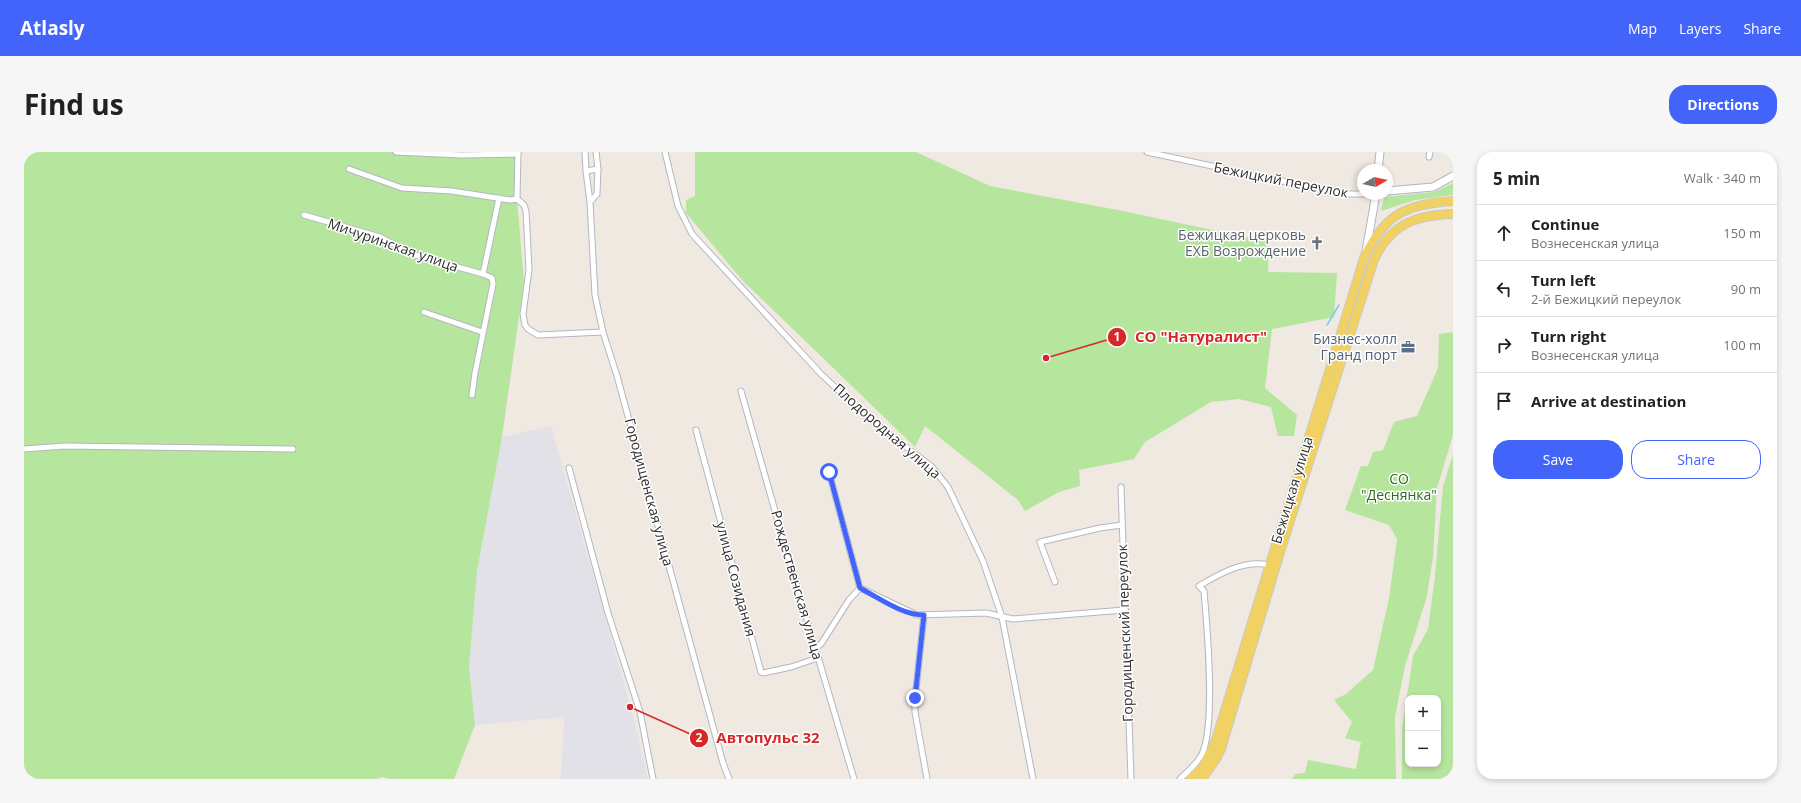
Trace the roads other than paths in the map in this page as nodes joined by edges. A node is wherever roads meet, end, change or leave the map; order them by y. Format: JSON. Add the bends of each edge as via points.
{"nodes":[{"id":1,"x":396,"y":152,"type":"edge"},
{"id":2,"x":585,"y":152,"type":"edge"},
{"id":3,"x":596,"y":152,"type":"edge"},
{"id":4,"x":665,"y":152,"type":"edge"},
{"id":5,"x":1147,"y":152,"type":"edge"},
{"id":6,"x":1380,"y":152,"type":"edge"},
{"id":7,"x":518,"y":153,"type":"edge"},
{"id":8,"x":1379,"y":164,"type":"edge"},
{"id":9,"x":598,"y":168,"type":"junction"},
{"id":10,"x":349,"y":169,"type":"dead end"},
{"id":11,"x":586,"y":170,"type":"junction"},
{"id":12,"x":1453,"y":176,"type":"edge"},
{"id":13,"x":1393,"y":190,"type":"edge"},
{"id":14,"x":1357,"y":194,"type":"edge"},
{"id":15,"x":499,"y":198,"type":"junction"},
{"id":16,"x":517,"y":199,"type":"junction"},
{"id":17,"x":1375,"y":200,"type":"edge"},
{"id":18,"x":1453,"y":201,"type":"edge"},
{"id":19,"x":590,"y":202,"type":"junction"},
{"id":20,"x":1453,"y":214,"type":"edge"},
{"id":21,"x":304,"y":215,"type":"dead end"},
{"id":22,"x":1365,"y":255,"type":"junction"},
{"id":23,"x":483,"y":274,"type":"junction"},
{"id":24,"x":424,"y":312,"type":"dead end"},
{"id":25,"x":482,"y":332,"type":"junction"},
{"id":26,"x":603,"y":332,"type":"junction"},
{"id":27,"x":741,"y":391,"type":"dead end"},
{"id":28,"x":472,"y":395,"type":"dead end"},
{"id":29,"x":696,"y":430,"type":"dead end"},
{"id":30,"x":292,"y":449,"type":"dead end"},
{"id":31,"x":24,"y":450,"type":"edge"},
{"id":32,"x":569,"y":468,"type":"dead end"},
{"id":33,"x":829,"y":472,"type":"dead end"},
{"id":34,"x":1120,"y":487,"type":"dead end"},
{"id":35,"x":1122,"y":525,"type":"junction"},
{"id":36,"x":1269,"y":565,"type":"junction"},
{"id":37,"x":1055,"y":582,"type":"dead end"},
{"id":38,"x":860,"y":588,"type":"junction"},
{"id":39,"x":1124,"y":610,"type":"junction"},
{"id":40,"x":924,"y":615,"type":"junction"},
{"id":41,"x":1002,"y":617,"type":"junction"},
{"id":42,"x":815,"y":648,"type":"junction"},
{"id":43,"x":818,"y":658,"type":"junction"},
{"id":44,"x":653,"y":779,"type":"edge"},
{"id":45,"x":729,"y":779,"type":"edge"},
{"id":46,"x":854,"y":779,"type":"edge"},
{"id":47,"x":927,"y":779,"type":"edge"},
{"id":48,"x":1033,"y":779,"type":"edge"},
{"id":49,"x":1131,"y":779,"type":"edge"},
{"id":50,"x":1180,"y":779,"type":"edge"},
{"id":51,"x":1190,"y":779,"type":"edge"},
{"id":52,"x":1202,"y":779,"type":"edge"}],
"edges":[{"from":1,"to":7,"type":"street","via":[[461,155]]},
{"from":2,"to":11,"type":"street","name":"Городищенская улица"},
{"from":3,"to":9,"type":"street","name":"Городищенская улица"},
{"from":4,"to":41,"type":"street","name":"Плодородная улица","via":[[678,206],[692,234],[821,374],[866,416],[940,474],[977,548]]},
{"from":5,"to":14,"type":"street","name":"Бежицкий переулок","via":[[1324,190]]},
{"from":6,"to":8,"type":"street"},
{"from":7,"to":16,"type":"street"},
{"from":9,"to":11,"type":"street"},
{"from":9,"to":19,"type":"street","name":"Городищенская улица","via":[[597,194]]},
{"from":10,"to":15,"type":"street","via":[[402,188],[452,191]]},
{"from":11,"to":19,"type":"street","name":"Городищенская улица"},
{"from":12,"to":13,"type":"street","via":[[1433,187]]},
{"from":15,"to":16,"type":"street"},
{"from":15,"to":23,"type":"street"},
{"from":16,"to":26,"type":"street","via":[[526,211],[529,274],[523,314],[525,325],[538,335]]},
{"from":17,"to":22,"type":"street","name":"Бежицкая улица"},
{"from":18,"to":22,"type":"main road","via":[[1415,206],[1399,214],[1375,235]]},
{"from":19,"to":26,"type":"street","name":"Городищенская улица","via":[[595,295]]},
{"from":20,"to":52,"type":"main road","name":"Бежицкая улица","via":[[1430,215],[1416,219],[1392,233],[1377,252],[1283,542],[1221,749]]},
{"from":21,"to":23,"type":"street","name":"Мичуринская улица","via":[[380,237],[410,253]]},
{"from":22,"to":36,"type":"main road","name":"Бежицкая улица"},
{"from":23,"to":25,"type":"street","via":[[492,278],[493,284]]},
{"from":24,"to":25,"type":"street"},
{"from":25,"to":28,"type":"street"},
{"from":26,"to":45,"type":"street","name":"Городищенская улица"},
{"from":27,"to":42,"type":"street","name":"Рождественская улица"},
{"from":29,"to":43,"type":"street","name":"улица Созидания","via":[[761,672],[775,672]]},
{"from":30,"to":31,"type":"street","via":[[64,446]]},
{"from":32,"to":44,"type":"street","via":[[608,613],[640,712]]},
{"from":33,"to":38,"type":"street"},
{"from":34,"to":35,"type":"street","name":"Городищенский переулок"},
{"from":35,"to":37,"type":"street","via":[[1040,542]]},
{"from":35,"to":39,"type":"street","name":"Городищенский переулок"},
{"from":36,"to":50,"type":"street","via":[[1253,563],[1219,575],[1199,586],[1204,591],[1206,610],[1209,716],[1203,753]]},
{"from":36,"to":51,"type":"main road","name":"Бежицкая улица","via":[[1215,743],[1204,764]]},
{"from":38,"to":40,"type":"street","via":[[898,607],[917,615]]},
{"from":38,"to":42,"type":"street","via":[[849,600],[821,644]]},
{"from":39,"to":41,"type":"street","via":[[1021,619]]},
{"from":39,"to":49,"type":"street","name":"Городищенский переулок"},
{"from":40,"to":41,"type":"street","via":[[994,613]]},
{"from":40,"to":47,"type":"street","via":[[915,712]]},
{"from":41,"to":48,"type":"street","name":"Плодородная улица"},
{"from":42,"to":43,"type":"street","name":"Рождественская улица"},
{"from":43,"to":46,"type":"street","name":"Рождественская улица"}]}
